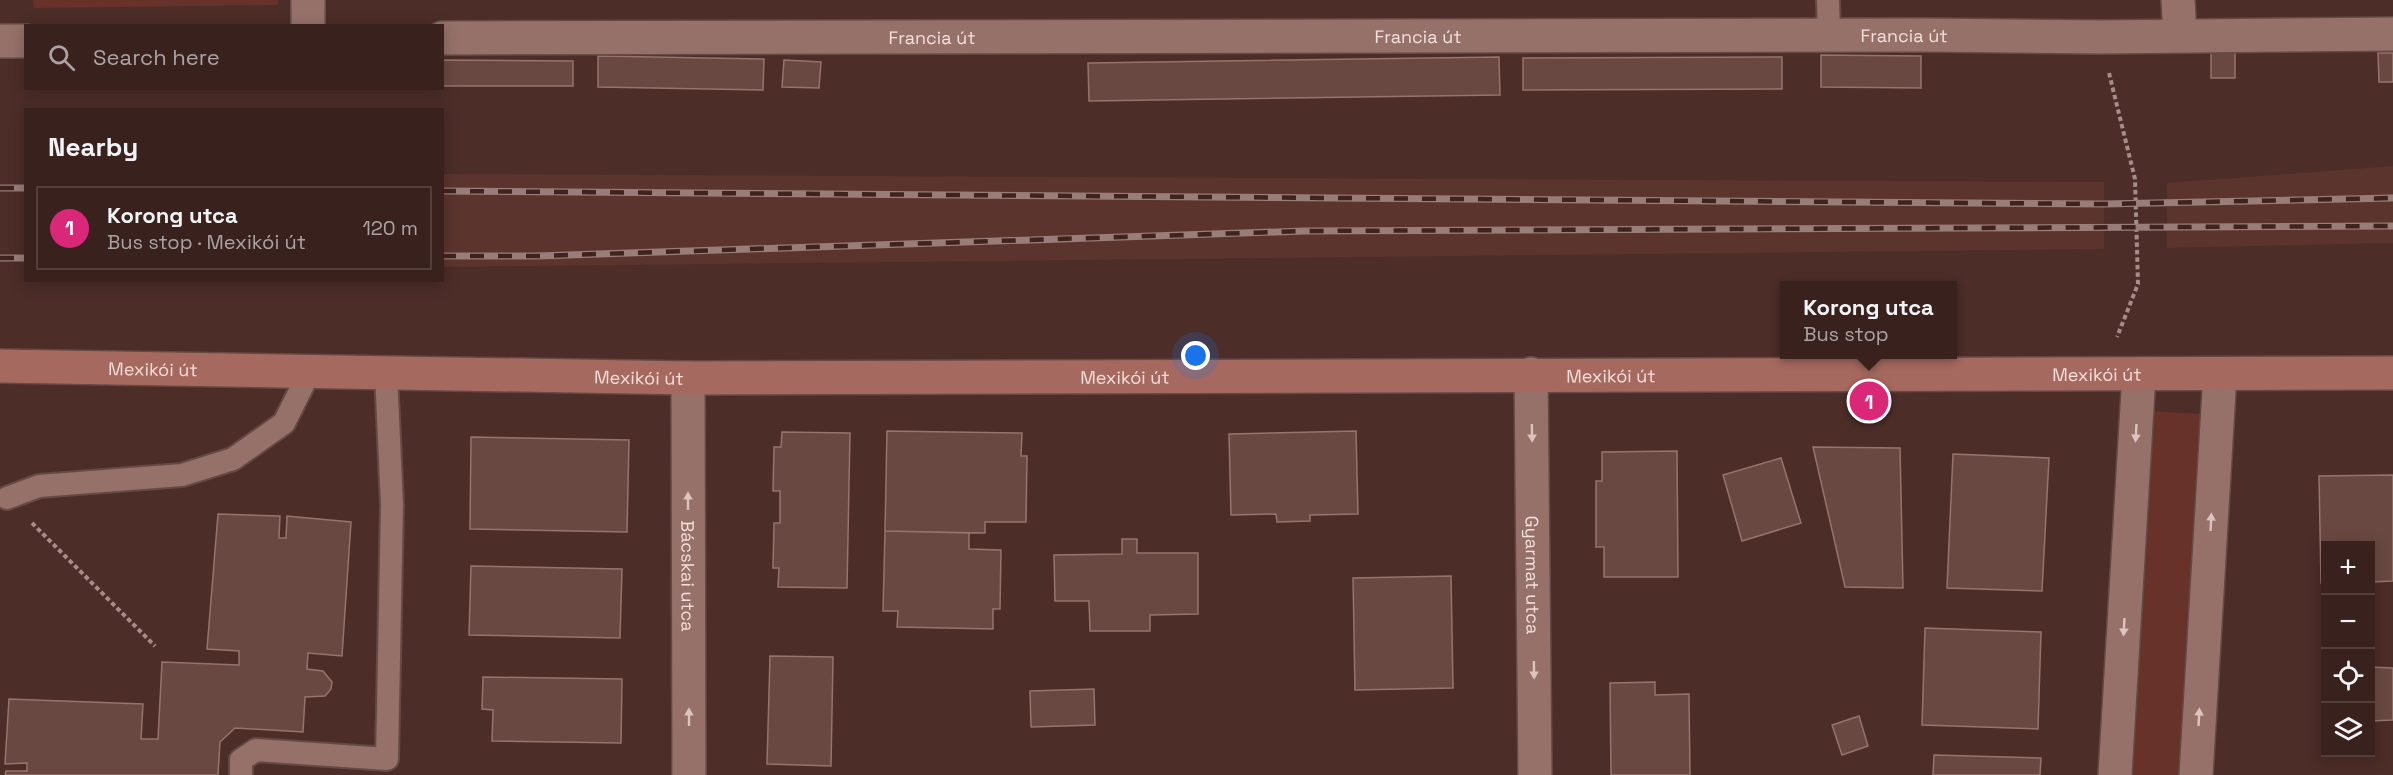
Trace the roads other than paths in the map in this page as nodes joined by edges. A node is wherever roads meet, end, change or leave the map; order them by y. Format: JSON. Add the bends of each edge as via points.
{"nodes":[{"id":1,"x":308,"y":0,"type":"edge"},
{"id":2,"x":1828,"y":0,"type":"edge"},
{"id":3,"x":2178,"y":0,"type":"edge"},
{"id":4,"x":308,"y":24,"type":"edge"},
{"id":5,"x":2393,"y":34,"type":"edge"},
{"id":6,"x":1830,"y":35,"type":"junction"},
{"id":7,"x":2180,"y":35,"type":"junction"},
{"id":8,"x":444,"y":38,"type":"edge"},
{"id":9,"x":0,"y":41,"type":"edge"},
{"id":10,"x":24,"y":41,"type":"edge"},
{"id":11,"x":0,"y":366,"type":"edge"},
{"id":12,"x":310,"y":371,"type":"junction"},
{"id":13,"x":386,"y":373,"type":"junction"},
{"id":14,"x":2393,"y":373,"type":"edge"},
{"id":15,"x":1531,"y":374,"type":"junction"},
{"id":16,"x":2125,"y":375,"type":"junction"},
{"id":17,"x":2220,"y":375,"type":"junction"},
{"id":18,"x":688,"y":378,"type":"junction"},
{"id":19,"x":7,"y":498,"type":"road end"},
{"id":20,"x":241,"y":775,"type":"edge"},
{"id":21,"x":689,"y":775,"type":"edge"},
{"id":22,"x":1535,"y":775,"type":"edge"},
{"id":23,"x":2115,"y":775,"type":"edge"},
{"id":24,"x":2196,"y":775,"type":"edge"}],
"edges":[{"from":1,"to":4,"type":"street"},
{"from":2,"to":6,"type":"lane"},
{"from":3,"to":7,"type":"street"},
{"from":5,"to":7,"type":"street","name":"Francia út"},
{"from":6,"to":7,"type":"street","name":"Francia út"},
{"from":6,"to":8,"type":"street","name":"Francia út"},
{"from":9,"to":10,"type":"street"},
{"from":11,"to":12,"type":"street","name":"Mexikói út"},
{"from":12,"to":13,"type":"street","name":"Mexikói út"},
{"from":12,"to":19,"type":"lane","via":[[284,423],[233,459],[182,475],[39,486]]},
{"from":13,"to":18,"type":"street","name":"Mexikói út"},
{"from":13,"to":20,"type":"lane","via":[[392,505],[387,759],[255,750],[241,760]]},
{"from":14,"to":17,"type":"street","name":"Mexikói út"},
{"from":15,"to":16,"type":"street","name":"Mexikói út"},
{"from":15,"to":18,"type":"street","name":"Mexikói út"},
{"from":15,"to":22,"type":"street","name":"Gyarmat utca","one_way":true},
{"from":16,"to":17,"type":"street","name":"Mexikói út"},
{"from":16,"to":23,"type":"street","one_way":true},
{"from":24,"to":17,"type":"street","one_way":true},
{"from":21,"to":18,"type":"street","name":"Bácskai utca","one_way":true}]}
